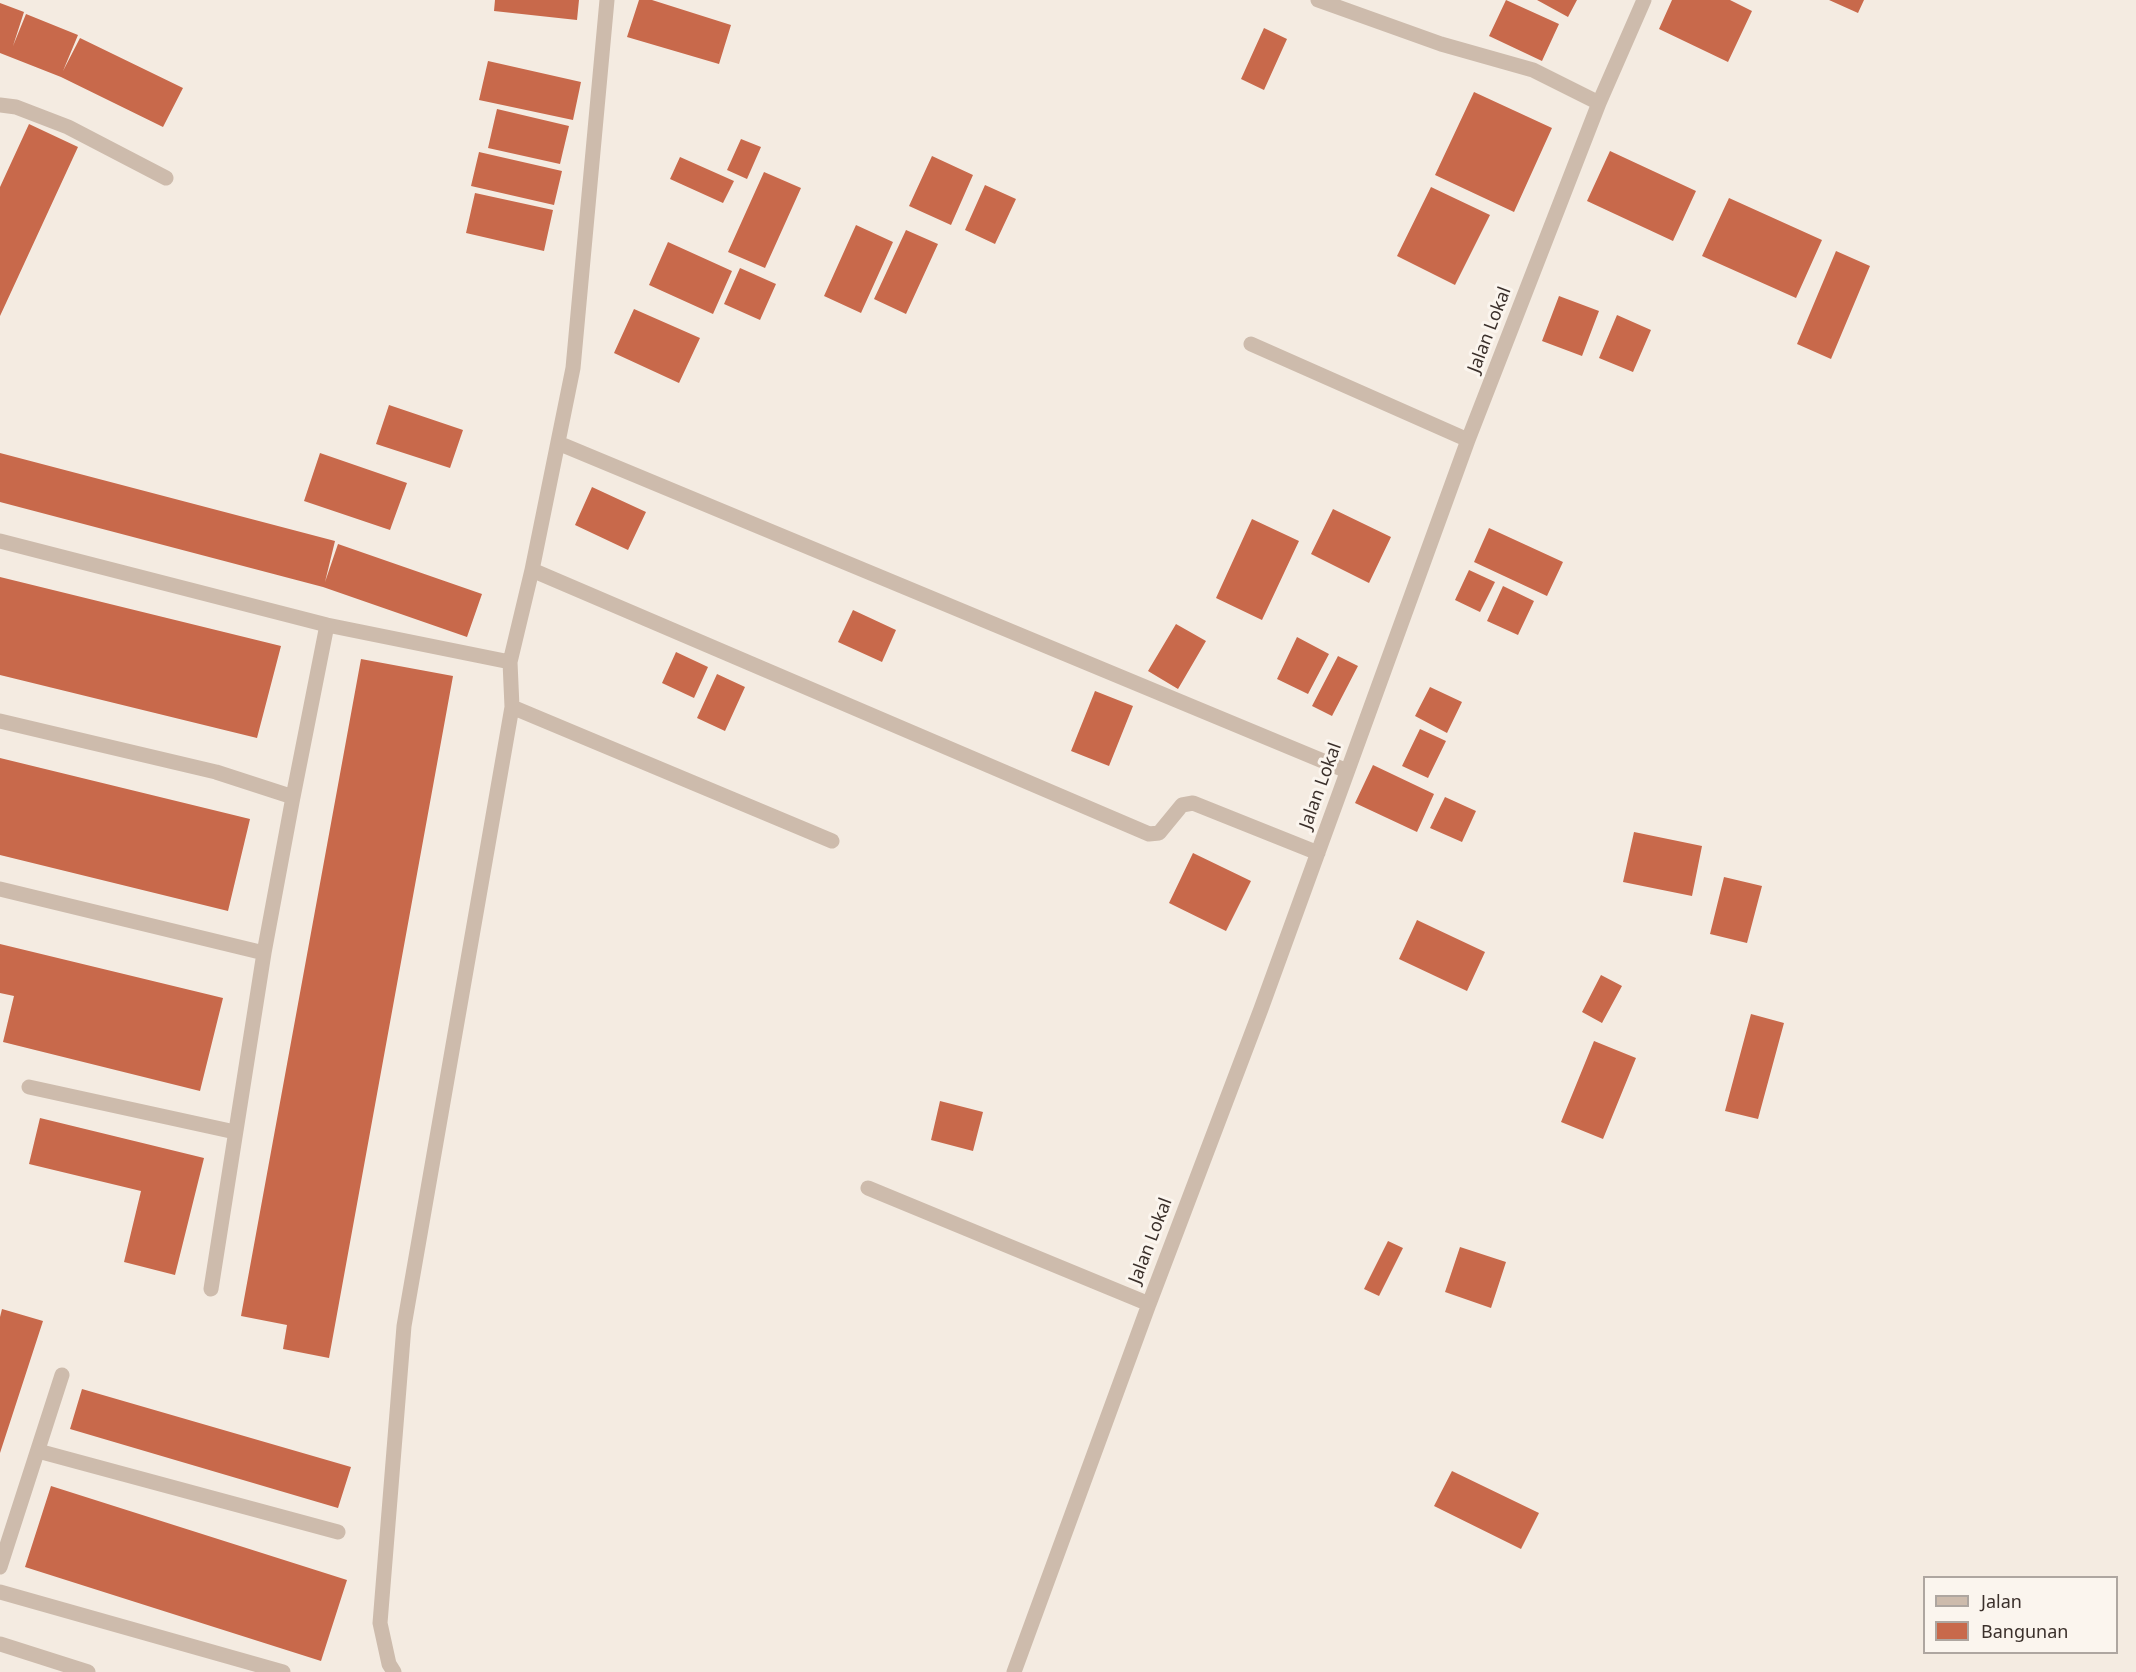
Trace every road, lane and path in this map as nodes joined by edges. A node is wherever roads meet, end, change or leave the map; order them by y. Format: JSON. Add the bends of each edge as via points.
{"nodes":[{"id":1,"x":607,"y":0,"type":"edge"},
{"id":2,"x":1318,"y":0,"type":"edge"},
{"id":3,"x":1644,"y":0,"type":"edge"},
{"id":4,"x":1599,"y":103,"type":"junction"},
{"id":5,"x":0,"y":105,"type":"edge"},
{"id":6,"x":166,"y":178,"type":"dead end"},
{"id":7,"x":1251,"y":344,"type":"dead end"},
{"id":8,"x":1468,"y":440,"type":"junction"},
{"id":9,"x":558,"y":443,"type":"junction"},
{"id":10,"x":0,"y":541,"type":"edge"},
{"id":11,"x":532,"y":570,"type":"junction"},
{"id":12,"x":327,"y":625,"type":"junction"},
{"id":13,"x":510,"y":662,"type":"junction"},
{"id":14,"x":512,"y":707,"type":"junction"},
{"id":15,"x":0,"y":721,"type":"edge"},
{"id":16,"x":1347,"y":771,"type":"junction"},
{"id":17,"x":293,"y":797,"type":"junction"},
{"id":18,"x":832,"y":841,"type":"dead end"},
{"id":19,"x":1318,"y":853,"type":"junction"},
{"id":20,"x":0,"y":889,"type":"edge"},
{"id":21,"x":264,"y":953,"type":"junction"},
{"id":22,"x":29,"y":1087,"type":"dead end"},
{"id":23,"x":235,"y":1132,"type":"junction"},
{"id":24,"x":868,"y":1188,"type":"dead end"},
{"id":25,"x":211,"y":1289,"type":"dead end"},
{"id":26,"x":1149,"y":1304,"type":"junction"},
{"id":27,"x":62,"y":1374,"type":"dead end"},
{"id":28,"x":38,"y":1451,"type":"junction"},
{"id":29,"x":338,"y":1532,"type":"dead end"},
{"id":30,"x":0,"y":1567,"type":"edge"},
{"id":31,"x":0,"y":1592,"type":"edge"},
{"id":32,"x":0,"y":1644,"type":"edge"},
{"id":33,"x":88,"y":1672,"type":"edge"},
{"id":34,"x":283,"y":1672,"type":"edge"},
{"id":35,"x":394,"y":1672,"type":"edge"},
{"id":36,"x":1014,"y":1672,"type":"edge"}],
"edges":[{"from":1,"to":9,"type":"street","via":[[573,368]]},
{"from":2,"to":4,"type":"street","via":[[1441,44],[1533,70]]},
{"from":3,"to":4,"type":"street","name":"Jalan Lokal"},
{"from":4,"to":8,"type":"street","name":"Jalan Lokal"},
{"from":5,"to":6,"type":"street","via":[[68,127]]},
{"from":7,"to":8,"type":"street"},
{"from":8,"to":16,"type":"street","name":"Jalan Lokal"},
{"from":9,"to":11,"type":"street"},
{"from":9,"to":16,"type":"street"},
{"from":10,"to":12,"type":"street"},
{"from":11,"to":13,"type":"street"},
{"from":11,"to":19,"type":"street","via":[[1149,834],[1159,833],[1182,805],[1193,802]]},
{"from":12,"to":13,"type":"street"},
{"from":12,"to":17,"type":"street"},
{"from":13,"to":14,"type":"street"},
{"from":14,"to":18,"type":"street"},
{"from":14,"to":35,"type":"street","via":[[404,1326],[380,1623]]},
{"from":15,"to":17,"type":"street","via":[[216,772]]},
{"from":16,"to":19,"type":"street","name":"Jalan Lokal"},
{"from":17,"to":21,"type":"street"},
{"from":19,"to":26,"type":"street","name":"Jalan Lokal"},
{"from":20,"to":21,"type":"street"},
{"from":21,"to":23,"type":"street"},
{"from":22,"to":23,"type":"street"},
{"from":23,"to":25,"type":"street"},
{"from":24,"to":26,"type":"street","name":"Jalan Lokal"},
{"from":26,"to":36,"type":"street"},
{"from":27,"to":28,"type":"street"},
{"from":28,"to":29,"type":"street"},
{"from":28,"to":30,"type":"street"},
{"from":31,"to":34,"type":"street"},
{"from":32,"to":33,"type":"street"}]}
